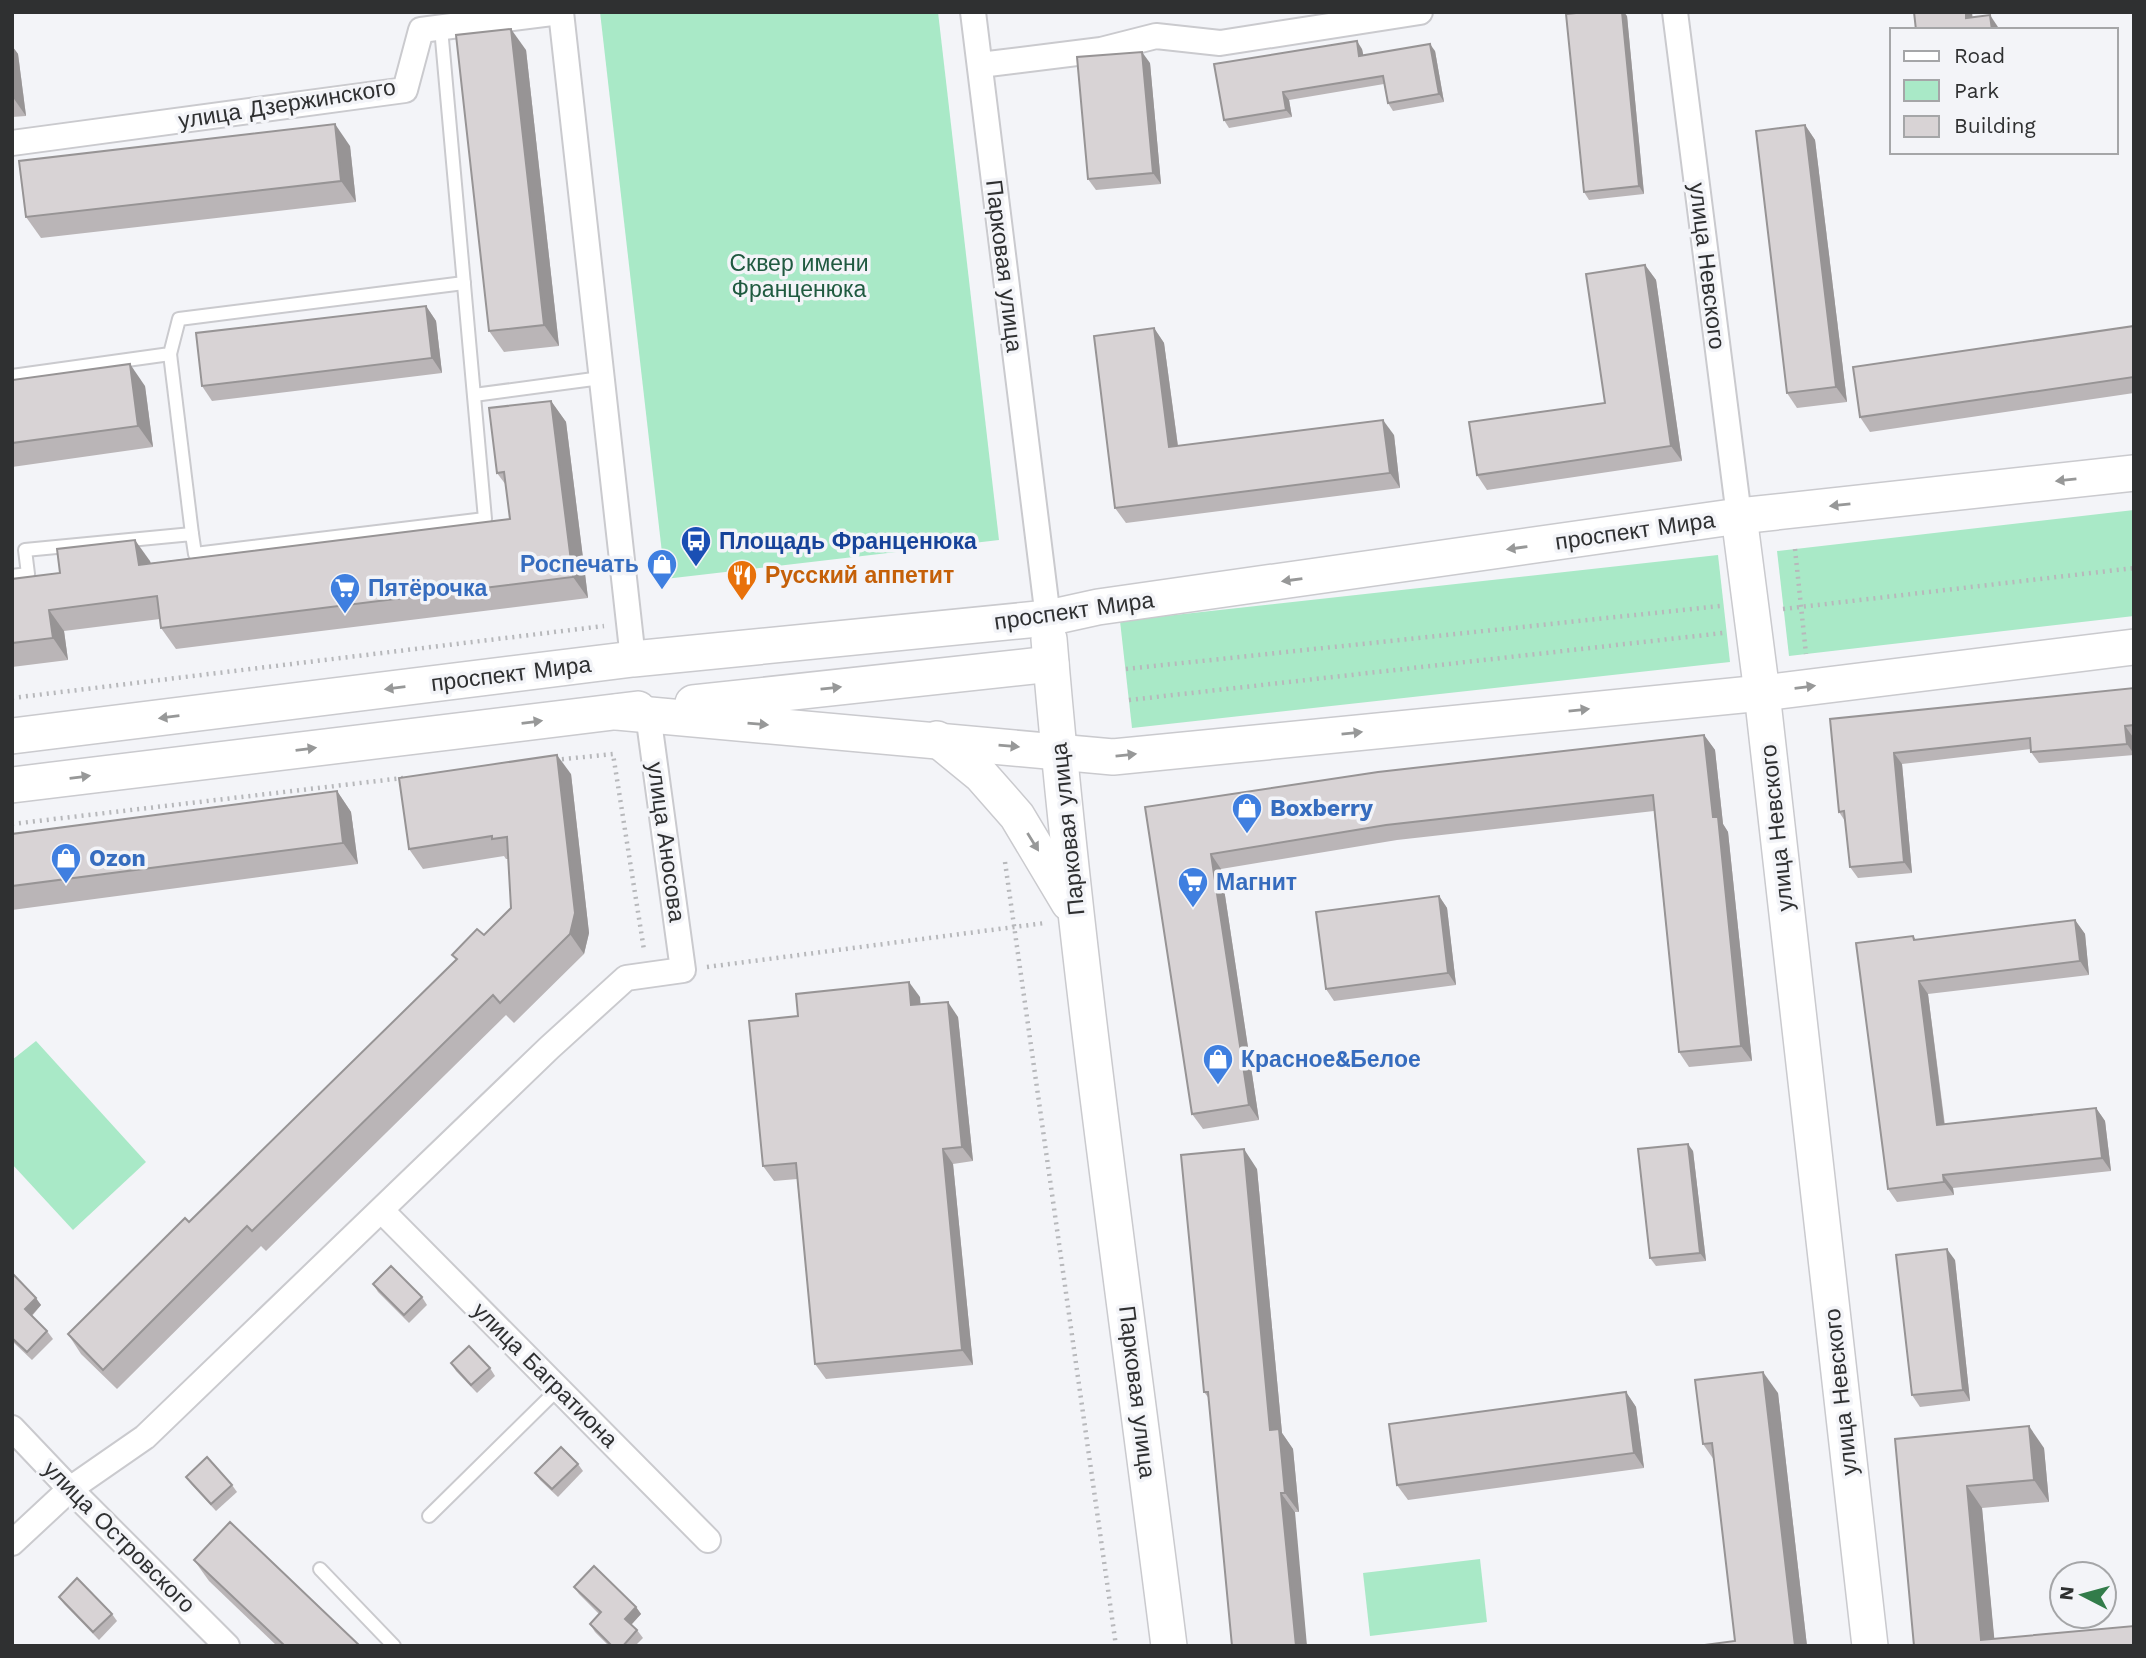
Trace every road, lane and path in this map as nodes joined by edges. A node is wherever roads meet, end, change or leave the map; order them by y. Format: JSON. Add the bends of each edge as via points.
{"nodes":[{"id":1,"x":561,"y":12,"type":"edge"},
{"id":2,"x":973,"y":12,"type":"edge"},
{"id":3,"x":1420,"y":12,"type":"edge"},
{"id":4,"x":1675,"y":12,"type":"edge"},
{"id":5,"x":441,"y":28,"type":"junction"},
{"id":6,"x":980,"y":65,"type":"junction"},
{"id":7,"x":12,"y":143,"type":"edge"},
{"id":8,"x":464,"y":283,"type":"junction"},
{"id":9,"x":170,"y":354,"type":"junction"},
{"id":10,"x":12,"y":376,"type":"edge"},
{"id":11,"x":601,"y":378,"type":"junction"},
{"id":12,"x":474,"y":395,"type":"junction"},
{"id":13,"x":2134,"y":472,"type":"edge"},
{"id":14,"x":1739,"y":516,"type":"junction"},
{"id":15,"x":192,"y":534,"type":"junction"},
{"id":16,"x":1795,"y":549,"type":"dead end"},
{"id":17,"x":2134,"y":568,"type":"edge"},
{"id":18,"x":12,"y":576,"type":"edge"},
{"id":19,"x":1724,"y":606,"type":"dead end"},
{"id":20,"x":1801,"y":607,"type":"junction"},
{"id":21,"x":1783,"y":609,"type":"dead end"},
{"id":22,"x":1048,"y":618,"type":"junction"},
{"id":23,"x":629,"y":623,"type":"junction"},
{"id":24,"x":1727,"y":632,"type":"dead end"},
{"id":25,"x":2134,"y":647,"type":"edge"},
{"id":26,"x":1806,"y":654,"type":"dead end"},
{"id":27,"x":633,"y":659,"type":"junction"},
{"id":28,"x":1051,"y":663,"type":"junction"},
{"id":29,"x":1126,"y":669,"type":"dead end"},
{"id":30,"x":1762,"y":692,"type":"junction"},
{"id":31,"x":12,"y":698,"type":"edge"},
{"id":32,"x":1129,"y":700,"type":"dead end"},
{"id":33,"x":632,"y":713,"type":"junction"},
{"id":34,"x":12,"y":736,"type":"edge"},
{"id":35,"x":937,"y":739,"type":"junction"},
{"id":36,"x":1058,"y":750,"type":"junction"},
{"id":37,"x":545,"y":761,"type":"edge"},
{"id":38,"x":408,"y":777,"type":"edge"},
{"id":39,"x":12,"y":785,"type":"edge"},
{"id":40,"x":12,"y":824,"type":"edge"},
{"id":41,"x":1005,"y":860,"type":"dead end"},
{"id":42,"x":1077,"y":919,"type":"junction"},
{"id":43,"x":1014,"y":927,"type":"junction"},
{"id":44,"x":683,"y":970,"type":"junction"},
{"id":45,"x":648,"y":975,"type":"junction"},
{"id":46,"x":382,"y":1211,"type":"junction"},
{"id":47,"x":558,"y":1389,"type":"junction"},
{"id":48,"x":12,"y":1428,"type":"edge"},
{"id":49,"x":70,"y":1489,"type":"junction"},
{"id":50,"x":429,"y":1516,"type":"dead end"},
{"id":51,"x":708,"y":1540,"type":"dead end"},
{"id":52,"x":12,"y":1543,"type":"edge"},
{"id":53,"x":320,"y":1569,"type":"dead end"},
{"id":54,"x":227,"y":1646,"type":"edge"},
{"id":55,"x":394,"y":1646,"type":"edge"},
{"id":56,"x":1116,"y":1646,"type":"edge"},
{"id":57,"x":1169,"y":1646,"type":"edge"},
{"id":58,"x":1870,"y":1646,"type":"edge"}],
"edges":[{"from":1,"to":5,"type":"street","name":"улица Дзержинского"},
{"from":1,"to":11,"type":"street"},
{"from":2,"to":6,"type":"street","name":"Парковая улица"},
{"from":3,"to":6,"type":"street","via":[[1220,43],[1156,36],[1101,50]]},
{"from":4,"to":14,"type":"street","name":"улица Невского"},
{"from":5,"to":7,"type":"street","name":"улица Дзержинского","via":[[421,30],[405,90]]},
{"from":5,"to":8,"type":"lane"},
{"from":6,"to":22,"type":"street","name":"Парковая улица"},
{"from":8,"to":9,"type":"lane","via":[[179,318]]},
{"from":8,"to":12,"type":"lane"},
{"from":9,"to":10,"type":"lane"},
{"from":9,"to":15,"type":"lane"},
{"from":11,"to":12,"type":"lane"},
{"from":11,"to":23,"type":"street"},
{"from":12,"to":15,"type":"lane","via":[[485,519],[195,554]]},
{"from":13,"to":14,"type":"main road","name":"проспект Мира","one_way":true},
{"from":14,"to":22,"type":"main road","name":"проспект Мира","one_way":true,"via":[[1098,607]]},
{"from":14,"to":30,"type":"main road","name":"улица Невского"},
{"from":15,"to":18,"type":"lane","via":[[25,550],[28,574]]},
{"from":16,"to":20,"type":"path"},
{"from":17,"to":20,"type":"path"},
{"from":19,"to":29,"type":"path"},
{"from":20,"to":21,"type":"path"},
{"from":20,"to":26,"type":"path"},
{"from":22,"to":27,"type":"main road","name":"проспект Мира"},
{"from":22,"to":28,"type":"main road","name":"Парковая улица"},
{"from":23,"to":27,"type":"street"},
{"from":23,"to":31,"type":"path"},
{"from":24,"to":32,"type":"path"},
{"from":30,"to":25,"type":"main road","name":"проспект Мира","one_way":true},
{"from":27,"to":34,"type":"main road","name":"проспект Мира","one_way":true},
{"from":33,"to":28,"type":"main road","name":"проспект Мира","one_way":true},
{"from":28,"to":36,"type":"main road","name":"Парковая улица"},
{"from":36,"to":30,"type":"main road","name":"проспект Мира","one_way":true,"via":[[1113,757]]},
{"from":30,"to":58,"type":"main road","name":"улица Невского"},
{"from":33,"to":35,"type":"main road","name":"проспект Мира","one_way":true},
{"from":39,"to":33,"type":"main road","name":"проспект Мира","one_way":true},
{"from":33,"to":44,"type":"street","name":"улица Аносова"},
{"from":35,"to":36,"type":"main road","name":"проспект Мира","one_way":true},
{"from":35,"to":42,"type":"main road","one_way":true,"via":[[981,775],[1017,816]]},
{"from":36,"to":42,"type":"main road","name":"Парковая улица"},
{"from":37,"to":45,"type":"path","via":[[613,754]]},
{"from":38,"to":40,"type":"path"},
{"from":41,"to":43,"type":"path"},
{"from":42,"to":43,"type":"path"},
{"from":42,"to":57,"type":"main road","name":"Парковая улица"},
{"from":43,"to":44,"type":"path"},
{"from":43,"to":56,"type":"path"},
{"from":44,"to":45,"type":"street"},
{"from":45,"to":46,"type":"street","via":[[626,978]]},
{"from":46,"to":47,"type":"street","name":"улица Багратиона"},
{"from":46,"to":49,"type":"street","via":[[145,1437]]},
{"from":47,"to":50,"type":"lane"},
{"from":47,"to":51,"type":"street","name":"улица Багратиона"},
{"from":48,"to":49,"type":"street","name":"улица Островского"},
{"from":49,"to":52,"type":"street"},
{"from":49,"to":54,"type":"street","name":"улица Островского"},
{"from":53,"to":55,"type":"lane"}]}
